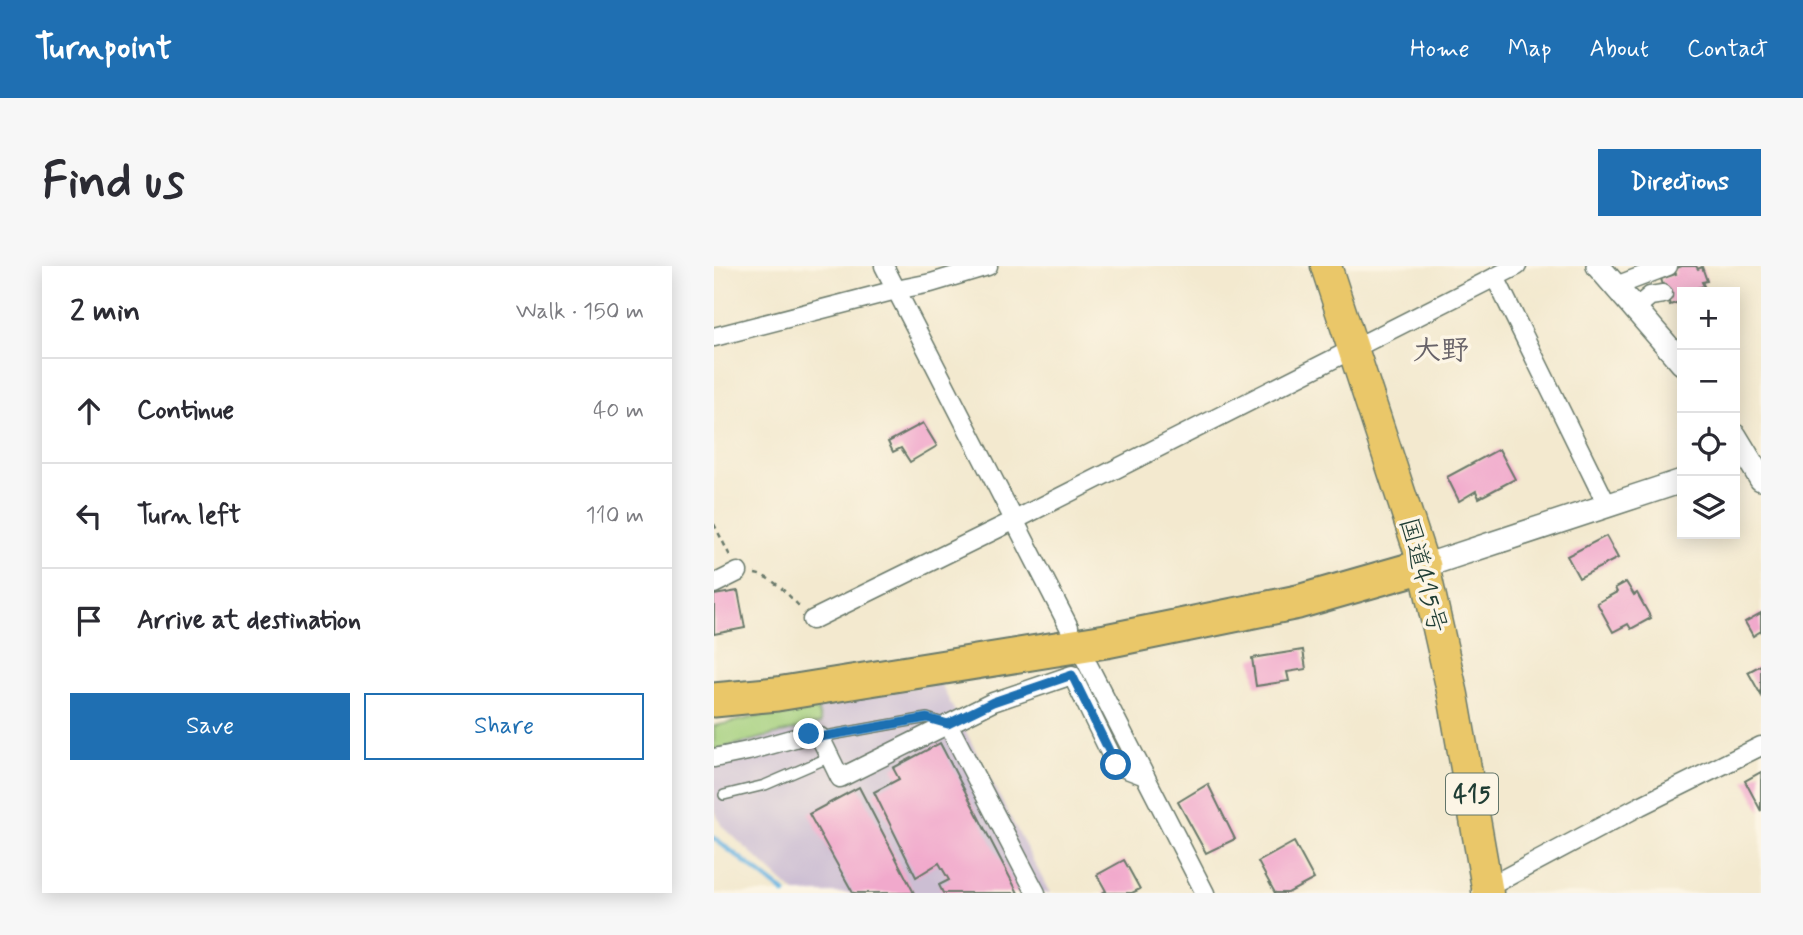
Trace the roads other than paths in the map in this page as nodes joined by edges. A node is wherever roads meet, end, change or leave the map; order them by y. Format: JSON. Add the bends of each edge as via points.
{"nodes":[{"id":1,"x":884,"y":266,"type":"edge"},
{"id":2,"x":988,"y":266,"type":"edge"},
{"id":3,"x":1326,"y":266,"type":"edge"},
{"id":4,"x":1517,"y":266,"type":"edge"},
{"id":5,"x":1598,"y":266,"type":"edge"},
{"id":6,"x":1668,"y":266,"type":"edge"},
{"id":7,"x":1495,"y":277,"type":"junction"},
{"id":8,"x":1616,"y":286,"type":"junction"},
{"id":9,"x":896,"y":290,"type":"junction"},
{"id":10,"x":1663,"y":294,"type":"dead end"},
{"id":11,"x":1636,"y":308,"type":"junction"},
{"id":12,"x":714,"y":337,"type":"edge"},
{"id":13,"x":1354,"y":347,"type":"junction"},
{"id":14,"x":1677,"y":357,"type":"edge"},
{"id":15,"x":1740,"y":445,"type":"edge"},
{"id":16,"x":1752,"y":466,"type":"edge"},
{"id":17,"x":1677,"y":483,"type":"edge"},
{"id":18,"x":1607,"y":505,"type":"junction"},
{"id":19,"x":1013,"y":521,"type":"junction"},
{"id":20,"x":1424,"y":566,"type":"junction"},
{"id":21,"x":738,"y":572,"type":"road end"},
{"id":22,"x":714,"y":584,"type":"edge"},
{"id":23,"x":813,"y":620,"type":"road end"},
{"id":24,"x":1069,"y":627,"type":"dead end"},
{"id":25,"x":1082,"y":653,"type":"dead end"},
{"id":26,"x":777,"y":694,"type":"junction"},
{"id":27,"x":714,"y":700,"type":"edge"},
{"id":28,"x":714,"y":708,"type":"edge"},
{"id":29,"x":948,"y":724,"type":"junction"},
{"id":30,"x":820,"y":737,"type":"junction"},
{"id":31,"x":1761,"y":746,"type":"edge"},
{"id":32,"x":830,"y":757,"type":"junction"},
{"id":33,"x":714,"y":758,"type":"edge"},
{"id":34,"x":1145,"y":776,"type":"junction"},
{"id":35,"x":724,"y":795,"type":"dead end"},
{"id":36,"x":1484,"y":891,"type":"edge"},
{"id":37,"x":1036,"y":893,"type":"edge"},
{"id":38,"x":1205,"y":893,"type":"edge"}],
"edges":[{"from":1,"to":9,"type":"street"},
{"from":2,"to":9,"type":"street"},
{"from":3,"to":13,"type":"highway","name":"国道415号","number":"415"},
{"from":4,"to":7,"type":"street"},
{"from":5,"to":8,"type":"street"},
{"from":6,"to":8,"type":"street"},
{"from":7,"to":13,"type":"street"},
{"from":7,"to":18,"type":"street"},
{"from":8,"to":11,"type":"street"},
{"from":9,"to":12,"type":"street"},
{"from":9,"to":19,"type":"street"},
{"from":10,"to":11,"type":"street","via":[[1650,296]]},
{"from":11,"to":14,"type":"street"},
{"from":13,"to":19,"type":"street"},
{"from":13,"to":20,"type":"highway","name":"国道415号","number":"415"},
{"from":15,"to":16,"type":"street"},
{"from":17,"to":18,"type":"street"},
{"from":18,"to":20,"type":"street"},
{"from":19,"to":23,"type":"street"},
{"from":19,"to":24,"type":"street"},
{"from":20,"to":26,"type":"highway","via":[[1298,602],[1106,642]]},
{"from":20,"to":36,"type":"highway","name":"国道415号","number":"415","via":[[1453,695]]},
{"from":21,"to":22,"type":"street"},
{"from":25,"to":34,"type":"street"},
{"from":26,"to":27,"type":"highway"},
{"from":26,"to":28,"type":"highway"},
{"from":29,"to":30,"type":"lane","via":[[927,718]]},
{"from":29,"to":32,"type":"street","via":[[840,778]]},
{"from":29,"to":34,"type":"street","via":[[993,702],[1072,675],[1116,765]]},
{"from":29,"to":37,"type":"street"},
{"from":30,"to":32,"type":"street"},
{"from":30,"to":33,"type":"street","via":[[809,734]]},
{"from":31,"to":36,"type":"street"},
{"from":32,"to":35,"type":"lane","via":[[765,785]]},
{"from":34,"to":38,"type":"street"}]}
